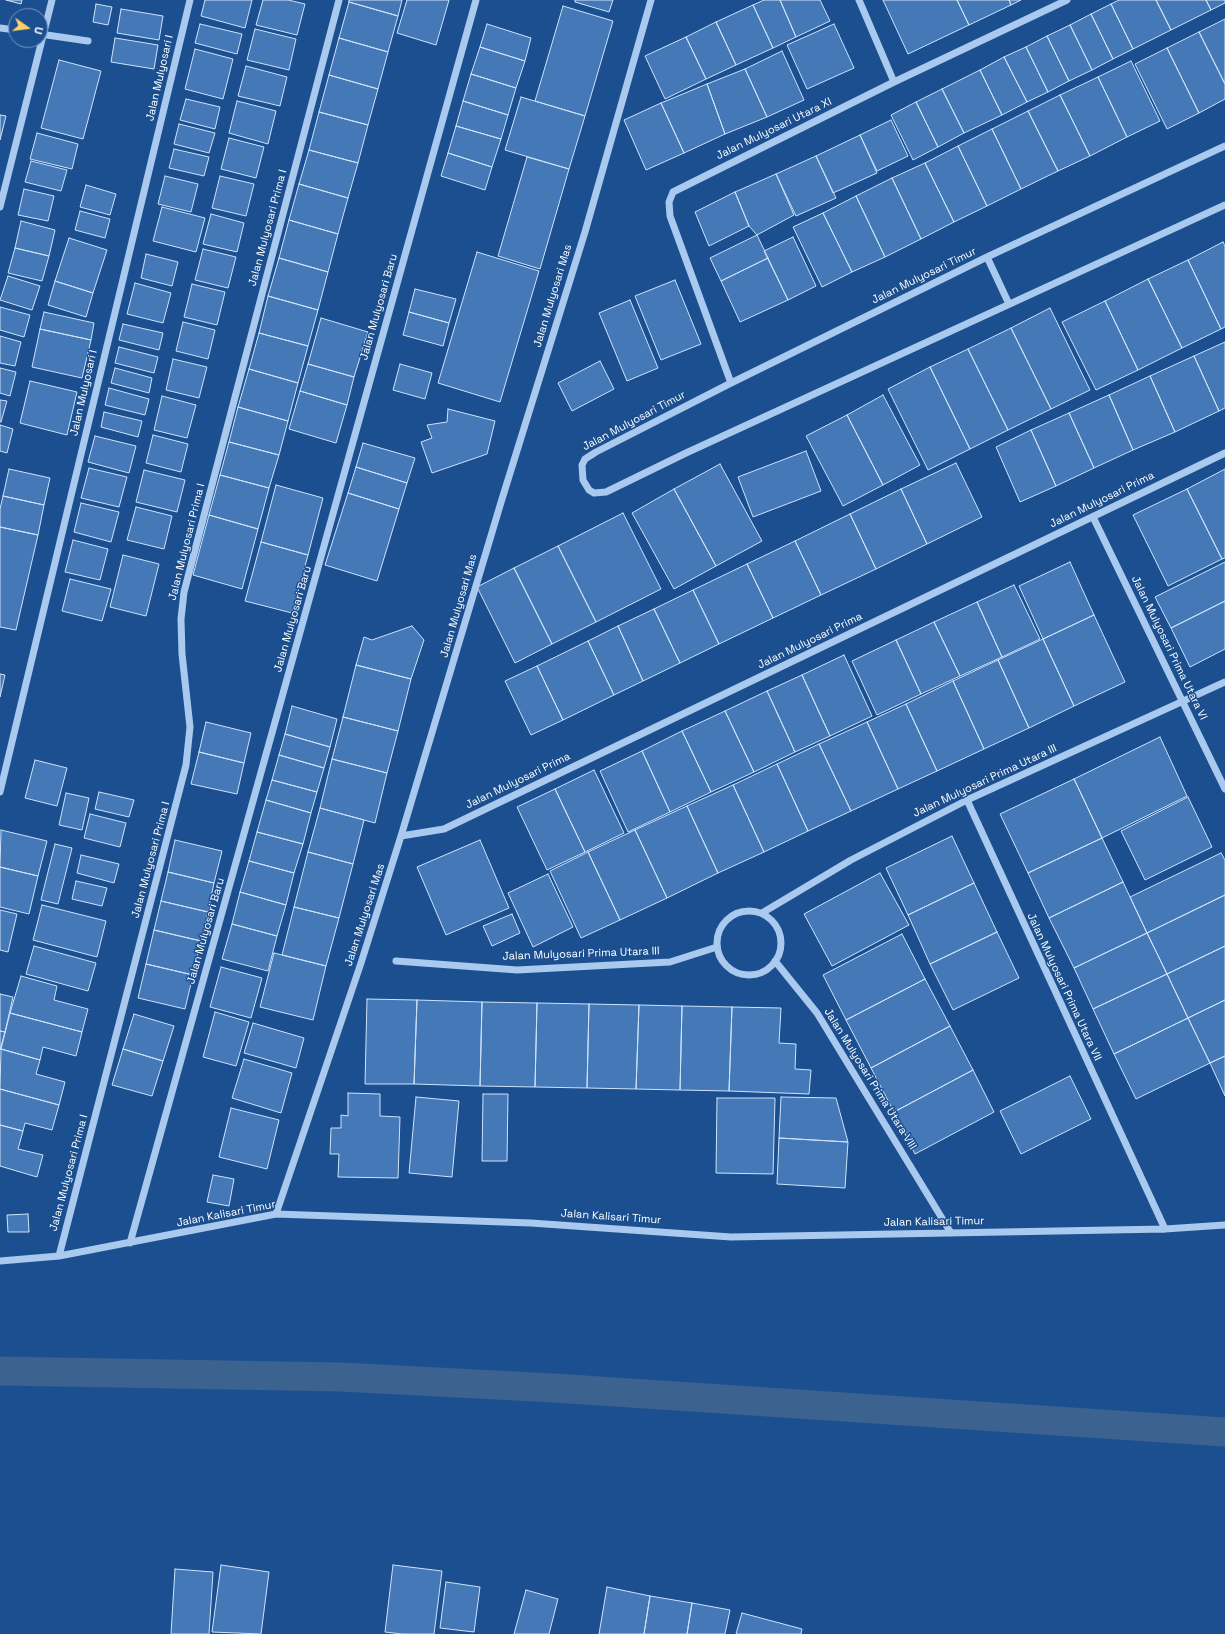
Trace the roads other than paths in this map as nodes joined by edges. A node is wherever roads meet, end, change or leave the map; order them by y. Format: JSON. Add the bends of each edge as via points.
{"nodes":[{"id":1,"x":52,"y":0,"type":"edge"},
{"id":2,"x":190,"y":0,"type":"edge"},
{"id":3,"x":339,"y":0,"type":"edge"},
{"id":4,"x":476,"y":0,"type":"edge"},
{"id":5,"x":651,"y":0,"type":"edge"},
{"id":6,"x":859,"y":0,"type":"edge"},
{"id":7,"x":1067,"y":0,"type":"edge"},
{"id":8,"x":48,"y":14,"type":"edge"},
{"id":9,"x":48,"y":35,"type":"edge"},
{"id":10,"x":88,"y":41,"type":"dead end"},
{"id":11,"x":39,"y":48,"type":"edge"},
{"id":12,"x":894,"y":82,"type":"junction"},
{"id":13,"x":1225,"y":146,"type":"edge"},
{"id":14,"x":1225,"y":205,"type":"edge"},
{"id":15,"x":0,"y":207,"type":"edge"},
{"id":16,"x":987,"y":257,"type":"junction"},
{"id":17,"x":1009,"y":304,"type":"junction"},
{"id":18,"x":731,"y":382,"type":"junction"},
{"id":19,"x":1225,"y":453,"type":"edge"},
{"id":20,"x":1093,"y":517,"type":"junction"},
{"id":21,"x":1225,"y":682,"type":"edge"},
{"id":22,"x":1182,"y":702,"type":"junction"},
{"id":23,"x":1225,"y":789,"type":"edge"},
{"id":24,"x":0,"y":792,"type":"edge"},
{"id":25,"x":967,"y":800,"type":"junction"},
{"id":26,"x":402,"y":836,"type":"junction"},
{"id":27,"x":762,"y":913,"type":"junction"},
{"id":28,"x":717,"y":947,"type":"junction"},
{"id":29,"x":396,"y":961,"type":"dead end"},
{"id":30,"x":775,"y":962,"type":"junction"},
{"id":31,"x":276,"y":1214,"type":"junction"},
{"id":32,"x":1225,"y":1225,"type":"edge"},
{"id":33,"x":1165,"y":1229,"type":"junction"},
{"id":34,"x":951,"y":1233,"type":"junction"},
{"id":35,"x":130,"y":1243,"type":"junction"},
{"id":36,"x":59,"y":1256,"type":"junction"},
{"id":37,"x":0,"y":1261,"type":"edge"}],
"edges":[{"from":1,"to":8,"type":"street"},
{"from":2,"to":24,"type":"street","name":"Jalan Mulyosari I"},
{"from":3,"to":36,"type":"street","name":"Jalan Mulyosari Prima I","via":[[184,592],[181,619],[182,654],[190,727],[186,765]]},
{"from":4,"to":35,"type":"street","name":"Jalan Mulyosari Baru"},
{"from":5,"to":26,"type":"street","name":"Jalan Mulyosari Mas","via":[[585,232],[502,499]]},
{"from":6,"to":12,"type":"street"},
{"from":7,"to":12,"type":"street","name":"Jalan Mulyosari Utara XI"},
{"from":9,"to":10,"type":"street"},
{"from":11,"to":15,"type":"street"},
{"from":12,"to":18,"type":"street","name":"Jalan Mulyosari Utara XI","via":[[677,189],[670,198],[670,216]]},
{"from":13,"to":16,"type":"street","name":"Jalan Mulyosari Timur"},
{"from":14,"to":17,"type":"street","name":"Jalan Mulyosari Timur"},
{"from":16,"to":17,"type":"street"},
{"from":16,"to":18,"type":"street","name":"Jalan Mulyosari Timur"},
{"from":17,"to":18,"type":"street","name":"Jalan Mulyosari Timur","via":[[606,492],[594,493],[586,487],[581,471],[585,459]]},
{"from":19,"to":20,"type":"street","name":"Jalan Mulyosari Prima"},
{"from":20,"to":22,"type":"street","name":"Jalan Mulyosari Prima Utara VI"},
{"from":20,"to":26,"type":"street","name":"Jalan Mulyosari Prima","via":[[444,829]]},
{"from":21,"to":22,"type":"street","name":"Jalan Mulyosari Prima Utara III"},
{"from":22,"to":23,"type":"street","name":"Jalan Mulyosari Prima Utara VI"},
{"from":22,"to":25,"type":"street","name":"Jalan Mulyosari Prima Utara III"},
{"from":25,"to":27,"type":"street","name":"Jalan Mulyosari Prima Utara III","via":[[851,860]]},
{"from":25,"to":33,"type":"street","name":"Jalan Mulyosari Prima Utara VII"},
{"from":26,"to":31,"type":"street","name":"Jalan Mulyosari Mas"},
{"from":27,"to":28,"type":"street","via":[[740,911],[730,916],[717,935]]},
{"from":27,"to":30,"type":"street","via":[[778,929],[781,940]]},
{"from":28,"to":29,"type":"street","name":"Jalan Mulyosari Prima Utara III","via":[[670,962],[517,970]]},
{"from":28,"to":30,"type":"street","via":[[724,964],[740,974],[760,973]]},
{"from":30,"to":34,"type":"street","name":"Jalan Mulyosari Prima Utara VIII","via":[[817,1013]]},
{"from":31,"to":34,"type":"street","name":"Jalan Kalisari Timur","via":[[531,1222],[731,1236]]},
{"from":31,"to":35,"type":"street","name":"Jalan Kalisari Timur"},
{"from":32,"to":33,"type":"street","name":"Jalan Kalisari Timur"},
{"from":33,"to":34,"type":"street","name":"Jalan Kalisari Timur"},
{"from":35,"to":36,"type":"street","name":"Jalan Kalisari Timur"},
{"from":36,"to":37,"type":"street","name":"Jalan Kalisari Timur"}]}
